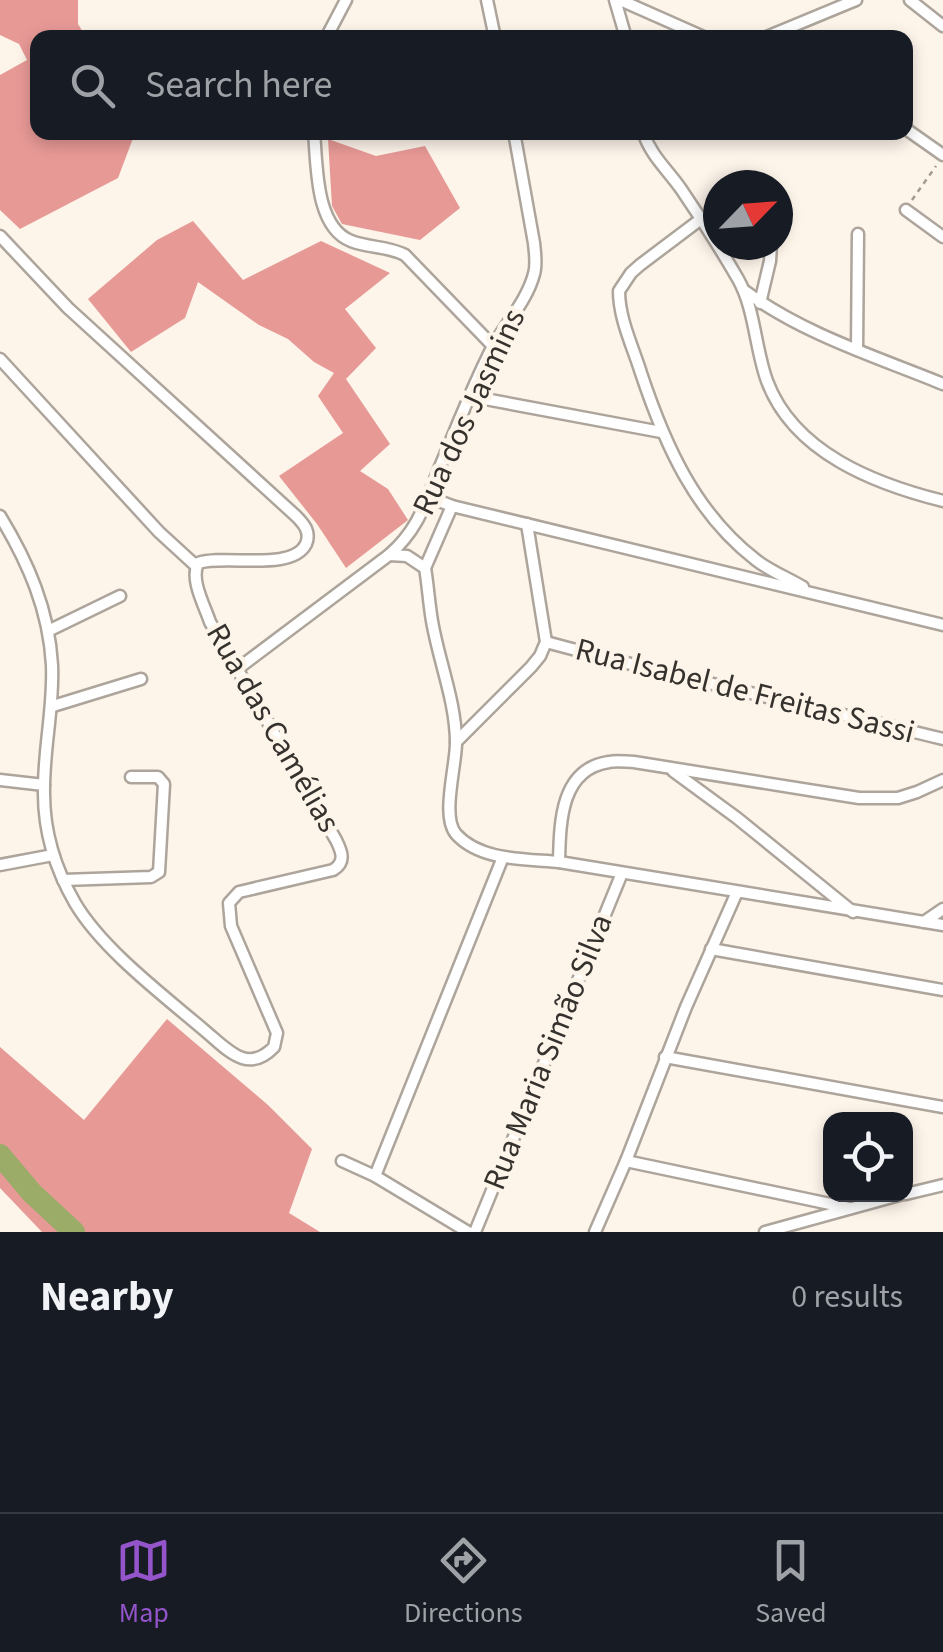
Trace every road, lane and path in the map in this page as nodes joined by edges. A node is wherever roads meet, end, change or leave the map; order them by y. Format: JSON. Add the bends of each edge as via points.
{"nodes":[{"id":1,"x":346,"y":0,"type":"edge"},
{"id":2,"x":487,"y":0,"type":"edge"},
{"id":3,"x":618,"y":0,"type":"edge"},
{"id":4,"x":856,"y":0,"type":"edge"},
{"id":5,"x":910,"y":0,"type":"edge"},
{"id":6,"x":943,"y":26,"type":"edge"},
{"id":7,"x":330,"y":30,"type":"edge"},
{"id":8,"x":493,"y":30,"type":"edge"},
{"id":9,"x":624,"y":30,"type":"edge"},
{"id":10,"x":687,"y":30,"type":"edge"},
{"id":11,"x":785,"y":30,"type":"edge"},
{"id":12,"x":913,"y":134,"type":"edge"},
{"id":13,"x":315,"y":140,"type":"edge"},
{"id":14,"x":515,"y":140,"type":"edge"},
{"id":15,"x":647,"y":140,"type":"edge"},
{"id":16,"x":943,"y":156,"type":"edge"},
{"id":17,"x":906,"y":210,"type":"joint"},
{"id":18,"x":701,"y":220,"type":"junction"},
{"id":19,"x":858,"y":234,"type":"dead end"},
{"id":20,"x":0,"y":236,"type":"edge"},
{"id":21,"x":943,"y":236,"type":"edge"},
{"id":22,"x":770,"y":260,"type":"edge"},
{"id":23,"x":745,"y":291,"type":"junction"},
{"id":24,"x":760,"y":302,"type":"junction"},
{"id":25,"x":493,"y":346,"type":"junction"},
{"id":26,"x":857,"y":350,"type":"junction"},
{"id":27,"x":0,"y":359,"type":"edge"},
{"id":28,"x":943,"y":384,"type":"edge"},
{"id":29,"x":469,"y":396,"type":"junction"},
{"id":30,"x":661,"y":432,"type":"junction"},
{"id":31,"x":429,"y":498,"type":"junction"},
{"id":32,"x":943,"y":501,"type":"edge"},
{"id":33,"x":452,"y":506,"type":"junction"},
{"id":34,"x":0,"y":516,"type":"edge"},
{"id":35,"x":528,"y":524,"type":"junction"},
{"id":36,"x":390,"y":555,"type":"junction"},
{"id":37,"x":195,"y":566,"type":"junction"},
{"id":38,"x":425,"y":568,"type":"junction"},
{"id":39,"x":817,"y":594,"type":"junction"},
{"id":40,"x":120,"y":596,"type":"dead end"},
{"id":41,"x":943,"y":625,"type":"edge"},
{"id":42,"x":48,"y":631,"type":"junction"},
{"id":43,"x":546,"y":642,"type":"junction"},
{"id":44,"x":236,"y":670,"type":"junction"},
{"id":45,"x":141,"y":679,"type":"dead end"},
{"id":46,"x":53,"y":706,"type":"junction"},
{"id":47,"x":943,"y":739,"type":"edge"},
{"id":48,"x":456,"y":742,"type":"junction"},
{"id":49,"x":670,"y":769,"type":"junction"},
{"id":50,"x":131,"y":776,"type":"dead end"},
{"id":51,"x":0,"y":780,"type":"edge"},
{"id":52,"x":943,"y":780,"type":"edge"},
{"id":53,"x":44,"y":785,"type":"junction"},
{"id":54,"x":54,"y":855,"type":"junction"},
{"id":55,"x":502,"y":856,"type":"junction"},
{"id":56,"x":558,"y":862,"type":"junction"},
{"id":57,"x":0,"y":865,"type":"edge"},
{"id":58,"x":622,"y":873,"type":"junction"},
{"id":59,"x":63,"y":880,"type":"junction"},
{"id":60,"x":737,"y":892,"type":"junction"},
{"id":61,"x":943,"y":909,"type":"edge"},
{"id":62,"x":854,"y":912,"type":"junction"},
{"id":63,"x":923,"y":922,"type":"junction"},
{"id":64,"x":943,"y":925,"type":"edge"},
{"id":65,"x":711,"y":949,"type":"junction"},
{"id":66,"x":943,"y":990,"type":"edge"},
{"id":67,"x":665,"y":1057,"type":"junction"},
{"id":68,"x":943,"y":1108,"type":"edge"},
{"id":69,"x":342,"y":1161,"type":"dead end"},
{"id":70,"x":626,"y":1161,"type":"junction"},
{"id":71,"x":375,"y":1176,"type":"junction"},
{"id":72,"x":942,"y":1187,"type":"edge"},
{"id":73,"x":913,"y":1192,"type":"edge"},
{"id":74,"x":873,"y":1202,"type":"edge"},
{"id":75,"x":849,"y":1208,"type":"junction"},
{"id":76,"x":468,"y":1232,"type":"edge"},
{"id":77,"x":476,"y":1232,"type":"edge"},
{"id":78,"x":595,"y":1232,"type":"edge"},
{"id":79,"x":764,"y":1232,"type":"edge"}],
"edges":[{"from":1,"to":7,"type":"street"},
{"from":2,"to":8,"type":"street"},
{"from":3,"to":9,"type":"street"},
{"from":3,"to":10,"type":"street"},
{"from":4,"to":11,"type":"street"},
{"from":5,"to":6,"type":"street"},
{"from":12,"to":16,"type":"street"},
{"from":13,"to":25,"type":"street","via":[[332,227],[352,242],[405,255]]},
{"from":14,"to":25,"type":"street","name":"Rua dos Jasmins","via":[[536,260],[529,286]]},
{"from":15,"to":18,"type":"street"},
{"from":16,"to":17,"type":"path"},
{"from":17,"to":21,"type":"street"},
{"from":18,"to":23,"type":"street"},
{"from":18,"to":30,"type":"street","via":[[631,272],[619,291]]},
{"from":19,"to":26,"type":"street"},
{"from":20,"to":37,"type":"street","via":[[68,308],[308,530],[304,547],[288,558],[213,559]]},
{"from":22,"to":24,"type":"street"},
{"from":23,"to":24,"type":"street"},
{"from":23,"to":32,"type":"street","via":[[768,384],[796,427],[838,462],[873,480]]},
{"from":24,"to":26,"type":"street"},
{"from":25,"to":29,"type":"street","name":"Rua dos Jasmins"},
{"from":26,"to":28,"type":"street"},
{"from":27,"to":37,"type":"street"},
{"from":29,"to":30,"type":"street"},
{"from":29,"to":31,"type":"street","name":"Rua dos Jasmins"},
{"from":30,"to":39,"type":"street","via":[[720,527],[759,562]]},
{"from":31,"to":33,"type":"street"},
{"from":31,"to":36,"type":"street","name":"Rua dos Jasmins"},
{"from":33,"to":35,"type":"street"},
{"from":33,"to":38,"type":"street"},
{"from":34,"to":42,"type":"street","name":"Rua das Camélias","via":[[33,578]]},
{"from":35,"to":39,"type":"street"},
{"from":35,"to":43,"type":"street"},
{"from":36,"to":38,"type":"street","via":[[408,556]]},
{"from":36,"to":44,"type":"street","name":"Rua dos Jasmins"},
{"from":37,"to":44,"type":"street","name":"Rua das Camélias","via":[[210,622]]},
{"from":38,"to":48,"type":"street"},
{"from":39,"to":41,"type":"street"},
{"from":40,"to":42,"type":"street"},
{"from":42,"to":46,"type":"street","name":"Rua das Camélias"},
{"from":43,"to":47,"type":"street","name":"Rua Isabel de Freitas Sassi"},
{"from":43,"to":48,"type":"street","via":[[532,668]]},
{"from":44,"to":59,"type":"street","name":"Rua das Camélias","via":[[342,857],[333,870],[239,892],[229,903],[231,926],[274,1024],[274,1047],[250,1060],[225,1048],[93,928]]},
{"from":45,"to":46,"type":"street"},
{"from":46,"to":53,"type":"street","name":"Rua das Camélias"},
{"from":48,"to":55,"type":"street","via":[[452,830],[470,845]]},
{"from":49,"to":52,"type":"street","via":[[859,798],[898,798]]},
{"from":49,"to":56,"type":"street","via":[[610,762],[585,772],[566,796]]},
{"from":49,"to":62,"type":"street"},
{"from":50,"to":59,"type":"street","via":[[158,776],[164,784],[159,872],[151,878]]},
{"from":51,"to":53,"type":"street"},
{"from":53,"to":54,"type":"street","name":"Rua das Camélias"},
{"from":54,"to":57,"type":"street"},
{"from":54,"to":59,"type":"street","name":"Rua das Camélias"},
{"from":55,"to":56,"type":"street"},
{"from":55,"to":71,"type":"street"},
{"from":56,"to":58,"type":"street"},
{"from":58,"to":60,"type":"street"},
{"from":58,"to":77,"type":"street","name":"Rua Maria Simão Silva"},
{"from":60,"to":62,"type":"street"},
{"from":60,"to":65,"type":"street"},
{"from":61,"to":63,"type":"street"},
{"from":62,"to":63,"type":"street"},
{"from":63,"to":64,"type":"street"},
{"from":65,"to":66,"type":"street"},
{"from":65,"to":67,"type":"street"},
{"from":67,"to":68,"type":"street"},
{"from":67,"to":70,"type":"street"},
{"from":69,"to":71,"type":"street"},
{"from":70,"to":75,"type":"street"},
{"from":70,"to":78,"type":"street"},
{"from":71,"to":76,"type":"street"},
{"from":72,"to":73,"type":"street"},
{"from":74,"to":75,"type":"street"},
{"from":75,"to":79,"type":"street"}]}
